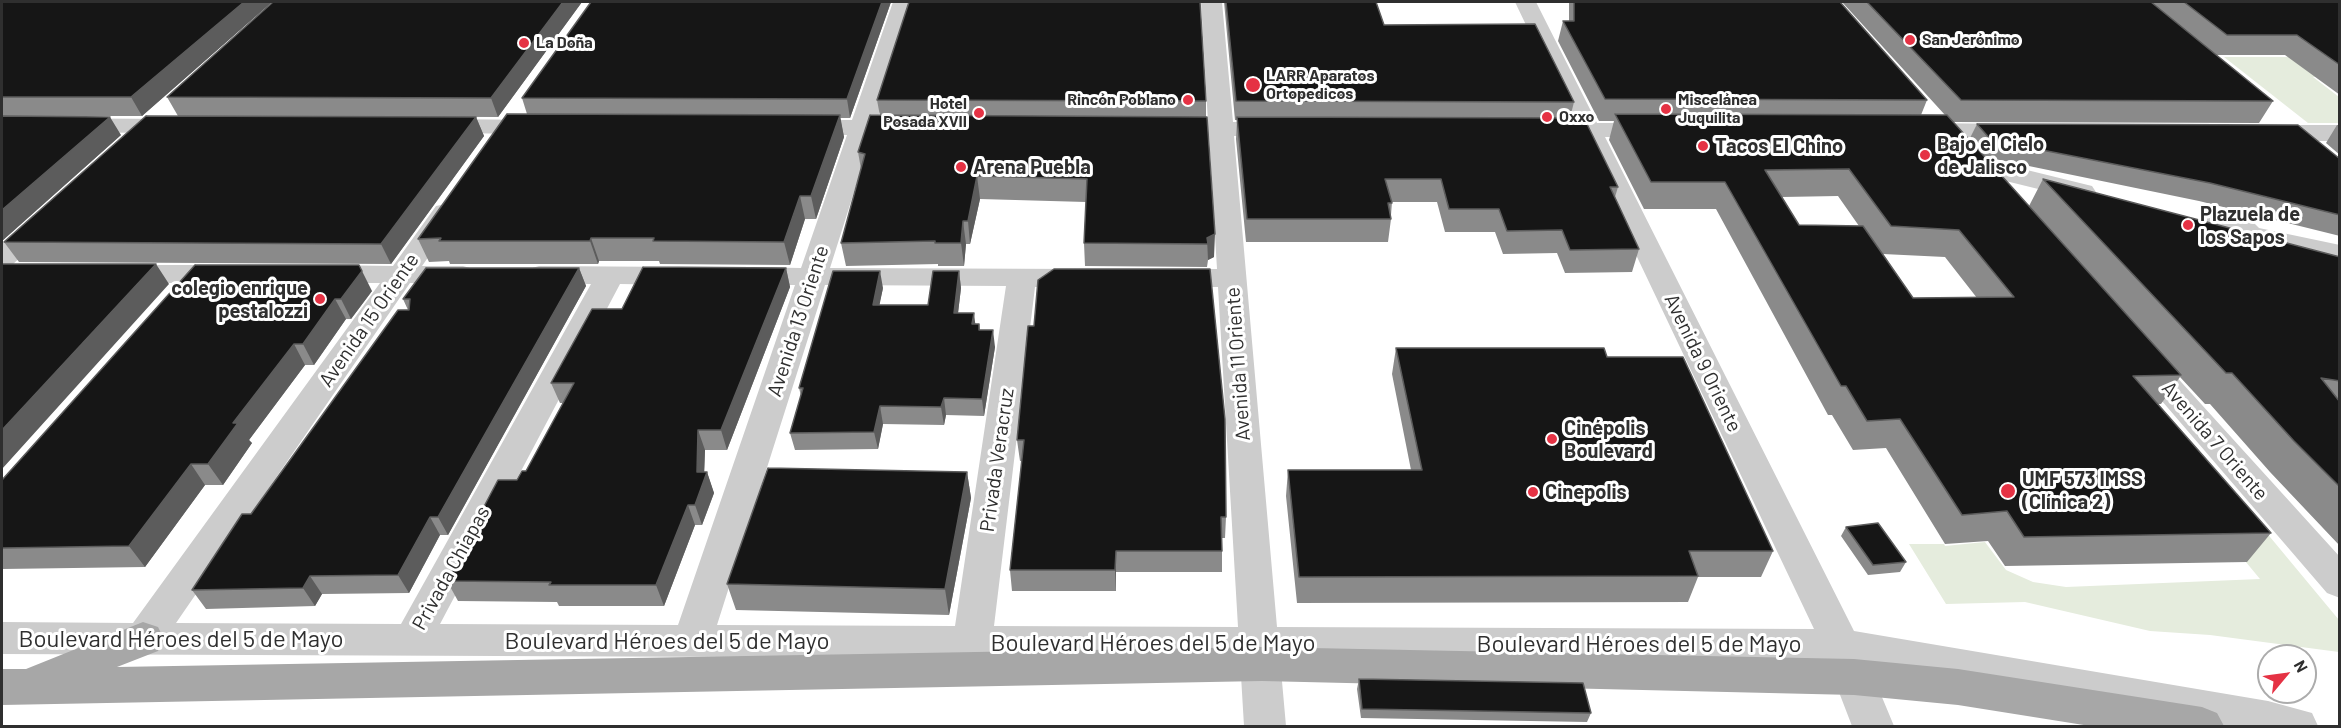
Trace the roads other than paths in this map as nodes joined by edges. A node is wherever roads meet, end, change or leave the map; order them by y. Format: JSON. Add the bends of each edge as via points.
{"nodes":[{"id":1,"x":904,"y":2,"type":"edge"},
{"id":2,"x":1212,"y":2,"type":"edge"},
{"id":3,"x":1526,"y":2,"type":"edge"},
{"id":4,"x":527,"y":98,"type":"edge"},
{"id":5,"x":174,"y":102,"type":"edge"},
{"id":6,"x":1919,"y":105,"type":"edge"},
{"id":7,"x":2268,"y":111,"type":"edge"},
{"id":8,"x":2,"y":125,"type":"edge"},
{"id":9,"x":149,"y":126,"type":"junction"},
{"id":10,"x":196,"y":126,"type":"edge"},
{"id":11,"x":411,"y":126,"type":"edge"},
{"id":12,"x":570,"y":127,"type":"edge"},
{"id":13,"x":781,"y":127,"type":"edge"},
{"id":14,"x":863,"y":128,"type":"junction"},
{"id":15,"x":935,"y":128,"type":"edge"},
{"id":16,"x":1138,"y":129,"type":"edge"},
{"id":17,"x":1221,"y":129,"type":"junction"},
{"id":18,"x":1304,"y":129,"type":"edge"},
{"id":19,"x":1517,"y":130,"type":"edge"},
{"id":20,"x":1588,"y":130,"type":"junction"},
{"id":21,"x":1684,"y":130,"type":"edge"},
{"id":22,"x":1898,"y":131,"type":"edge"},
{"id":23,"x":1942,"y":132,"type":"junction"},
{"id":24,"x":2036,"y":132,"type":"edge"},
{"id":25,"x":2236,"y":133,"type":"edge"},
{"id":26,"x":2295,"y":133,"type":"junction"},
{"id":27,"x":2340,"y":133,"type":"edge"},
{"id":28,"x":498,"y":138,"type":"junction"},
{"id":29,"x":126,"y":146,"type":"edge"},
{"id":30,"x":2323,"y":156,"type":"edge"},
{"id":31,"x":1970,"y":164,"type":"junction"},
{"id":32,"x":463,"y":188,"type":"edge"},
{"id":33,"x":2107,"y":198,"type":"edge"},
{"id":34,"x":64,"y":202,"type":"edge"},
{"id":35,"x":2004,"y":202,"type":"edge"},
{"id":36,"x":2199,"y":222,"type":"edge"},
{"id":37,"x":2340,"y":254,"type":"edge"},
{"id":38,"x":8,"y":268,"type":"edge"},
{"id":39,"x":87,"y":273,"type":"edge"},
{"id":40,"x":198,"y":274,"type":"junction"},
{"id":41,"x":258,"y":274,"type":"edge"},
{"id":42,"x":294,"y":274,"type":"edge"},
{"id":43,"x":402,"y":275,"type":"junction"},
{"id":44,"x":610,"y":276,"type":"junction"},
{"id":45,"x":813,"y":277,"type":"junction"},
{"id":46,"x":1022,"y":278,"type":"junction"},
{"id":47,"x":1232,"y":278,"type":"junction"},
{"id":48,"x":175,"y":300,"type":"edge"},
{"id":49,"x":2120,"y":334,"type":"edge"},
{"id":50,"x":2340,"y":583,"type":"edge"},
{"id":51,"x":2,"y":638,"type":"edge"},
{"id":52,"x":143,"y":639,"type":"junction"},
{"id":53,"x":412,"y":640,"type":"junction"},
{"id":54,"x":692,"y":641,"type":"junction"},
{"id":55,"x":972,"y":642,"type":"junction"},
{"id":56,"x":1260,"y":653,"type":"junction"},
{"id":57,"x":1847,"y":661,"type":"junction"},
{"id":58,"x":11,"y":687,"type":"edge"},
{"id":59,"x":1265,"y":726,"type":"edge"},
{"id":60,"x":1873,"y":726,"type":"edge"},
{"id":61,"x":2202,"y":726,"type":"edge"},
{"id":62,"x":2297,"y":726,"type":"edge"}],
"edges":[{"from":1,"to":14,"type":"street","name":"Avenida 13 Oriente"},
{"from":2,"to":17,"type":"street","name":"Avenida 11 Oriente"},
{"from":3,"to":20,"type":"street","name":"Avenida 9 Oriente"},
{"from":4,"to":28,"type":"street"},
{"from":5,"to":9,"type":"street"},
{"from":6,"to":23,"type":"street"},
{"from":7,"to":26,"type":"street"},
{"from":8,"to":9,"type":"street"},
{"from":9,"to":10,"type":"street"},
{"from":9,"to":29,"type":"street"},
{"from":11,"to":28,"type":"street"},
{"from":12,"to":28,"type":"street"},
{"from":13,"to":14,"type":"street"},
{"from":14,"to":15,"type":"street"},
{"from":14,"to":45,"type":"street","name":"Avenida 13 Oriente"},
{"from":16,"to":17,"type":"street"},
{"from":17,"to":18,"type":"street"},
{"from":17,"to":47,"type":"street","name":"Avenida 11 Oriente"},
{"from":19,"to":20,"type":"street"},
{"from":20,"to":21,"type":"street"},
{"from":20,"to":57,"type":"street","name":"Avenida 9 Oriente"},
{"from":22,"to":23,"type":"street"},
{"from":23,"to":24,"type":"street"},
{"from":23,"to":31,"type":"street"},
{"from":25,"to":26,"type":"street"},
{"from":26,"to":27,"type":"street"},
{"from":26,"to":30,"type":"street"},
{"from":31,"to":33,"type":"street"},
{"from":31,"to":35,"type":"street"},
{"from":32,"to":43,"type":"street","name":"Avenida 15 Oriente"},
{"from":34,"to":38,"type":"street"},
{"from":36,"to":37,"type":"street","via":[[2230,221],[2246,228],[2249,234]]},
{"from":39,"to":40,"type":"street"},
{"from":40,"to":41,"type":"street"},
{"from":40,"to":48,"type":"street"},
{"from":42,"to":43,"type":"street"},
{"from":43,"to":44,"type":"street"},
{"from":43,"to":52,"type":"street","name":"Avenida 15 Oriente"},
{"from":44,"to":45,"type":"street"},
{"from":44,"to":53,"type":"street","name":"Privada Chiapas"},
{"from":45,"to":46,"type":"street"},
{"from":45,"to":54,"type":"street","name":"Avenida 13 Oriente"},
{"from":46,"to":47,"type":"street"},
{"from":46,"to":55,"type":"street","name":"Privada Veracruz"},
{"from":47,"to":56,"type":"street","name":"Avenida 11 Oriente"},
{"from":49,"to":50,"type":"street","name":"Avenida 7 Oriente"},
{"from":51,"to":52,"type":"street","name":"Boulevard Héroes del 5 de Mayo"},
{"from":52,"to":53,"type":"street","name":"Boulevard Héroes del 5 de Mayo"},
{"from":52,"to":58,"type":"main road"},
{"from":53,"to":54,"type":"street","name":"Boulevard Héroes del 5 de Mayo"},
{"from":54,"to":55,"type":"street","name":"Boulevard Héroes del 5 de Mayo"},
{"from":55,"to":56,"type":"street","name":"Boulevard Héroes del 5 de Mayo"},
{"from":56,"to":57,"type":"main road","name":"Boulevard Héroes del 5 de Mayo"},
{"from":56,"to":58,"type":"main road","name":"Boulevard Héroes del 5 de Mayo"},
{"from":56,"to":59,"type":"street","name":"Avenida 11 Oriente"},
{"from":57,"to":60,"type":"street","name":"Avenida 9 Oriente"},
{"from":57,"to":61,"type":"main road","name":"Boulevard Héroes del 5 de Mayo","via":[[1958,687]]},
{"from":57,"to":62,"type":"street","name":"Boulevard Héroes del 5 de Mayo"}]}
